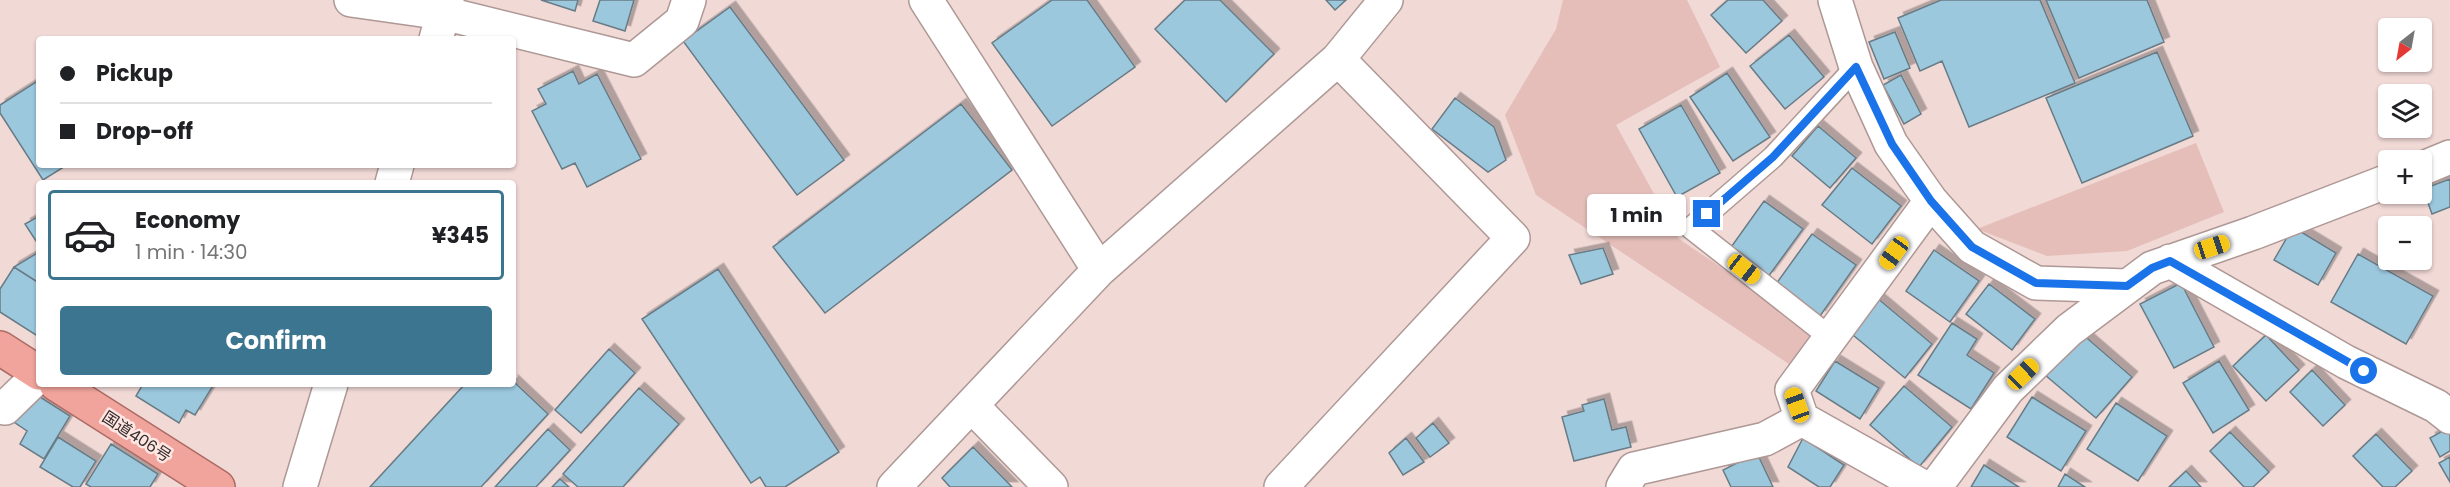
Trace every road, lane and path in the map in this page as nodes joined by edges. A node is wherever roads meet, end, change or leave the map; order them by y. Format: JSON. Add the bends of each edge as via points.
{"nodes":[{"id":1,"x":351,"y":0,"type":"edge"},
{"id":2,"x":689,"y":0,"type":"edge"},
{"id":3,"x":926,"y":0,"type":"edge"},
{"id":4,"x":1386,"y":0,"type":"edge"},
{"id":5,"x":1836,"y":0,"type":"edge"},
{"id":6,"x":442,"y":17,"type":"edge"},
{"id":7,"x":1338,"y":59,"type":"junction"},
{"id":8,"x":1856,"y":67,"type":"junction"},
{"id":9,"x":2450,"y":157,"type":"edge"},
{"id":10,"x":2432,"y":164,"type":"edge"},
{"id":11,"x":2378,"y":185,"type":"edge"},
{"id":12,"x":1931,"y":201,"type":"junction"},
{"id":13,"x":2170,"y":261,"type":"junction"},
{"id":14,"x":1100,"y":270,"type":"junction"},
{"id":15,"x":2127,"y":286,"type":"junction"},
{"id":16,"x":1831,"y":338,"type":"junction"},
{"id":17,"x":0,"y":348,"type":"edge"},
{"id":18,"x":36,"y":372,"type":"edge"},
{"id":19,"x":36,"y":377,"type":"edge"},
{"id":20,"x":60,"y":387,"type":"edge"},
{"id":21,"x":330,"y":387,"type":"edge"},
{"id":22,"x":972,"y":406,"type":"junction"},
{"id":23,"x":0,"y":407,"type":"edge"},
{"id":24,"x":2450,"y":417,"type":"edge"},
{"id":25,"x":1802,"y":419,"type":"junction"},
{"id":26,"x":179,"y":475,"type":"edge"},
{"id":27,"x":218,"y":487,"type":"edge"},
{"id":28,"x":300,"y":487,"type":"edge"},
{"id":29,"x":894,"y":487,"type":"edge"},
{"id":30,"x":1051,"y":487,"type":"edge"},
{"id":31,"x":1281,"y":487,"type":"edge"},
{"id":32,"x":1623,"y":487,"type":"edge"},
{"id":33,"x":1923,"y":487,"type":"edge"},
{"id":34,"x":1935,"y":487,"type":"edge"}],
"edges":[{"from":1,"to":6,"type":"street"},
{"from":2,"to":6,"type":"street","via":[[682,21],[634,60]]},
{"from":3,"to":14,"type":"street"},
{"from":4,"to":7,"type":"street"},
{"from":5,"to":8,"type":"street"},
{"from":7,"to":14,"type":"street"},
{"from":7,"to":31,"type":"street","via":[[1513,238]]},
{"from":8,"to":12,"type":"street","via":[[1892,144]]},
{"from":8,"to":16,"type":"lane","via":[[1773,157],[1691,228]]},
{"from":9,"to":10,"type":"street"},
{"from":11,"to":13,"type":"street"},
{"from":12,"to":15,"type":"street","via":[[1972,247],[2036,283]]},
{"from":12,"to":16,"type":"street"},
{"from":13,"to":15,"type":"street"},
{"from":13,"to":24,"type":"street"},
{"from":14,"to":22,"type":"street"},
{"from":15,"to":34,"type":"street","via":[[2069,330],[2008,389]]},
{"from":16,"to":25,"type":"street","via":[[1792,390]]},
{"from":17,"to":18,"type":"highway"},
{"from":19,"to":23,"type":"street","via":[[5,408]]},
{"from":20,"to":26,"type":"highway","name":"国道406号"},
{"from":21,"to":28,"type":"street"},
{"from":22,"to":29,"type":"street"},
{"from":22,"to":30,"type":"street"},
{"from":25,"to":32,"type":"street","via":[[1765,439],[1634,469]]},
{"from":25,"to":33,"type":"street"},
{"from":26,"to":27,"type":"highway","name":"国道406号"}]}
